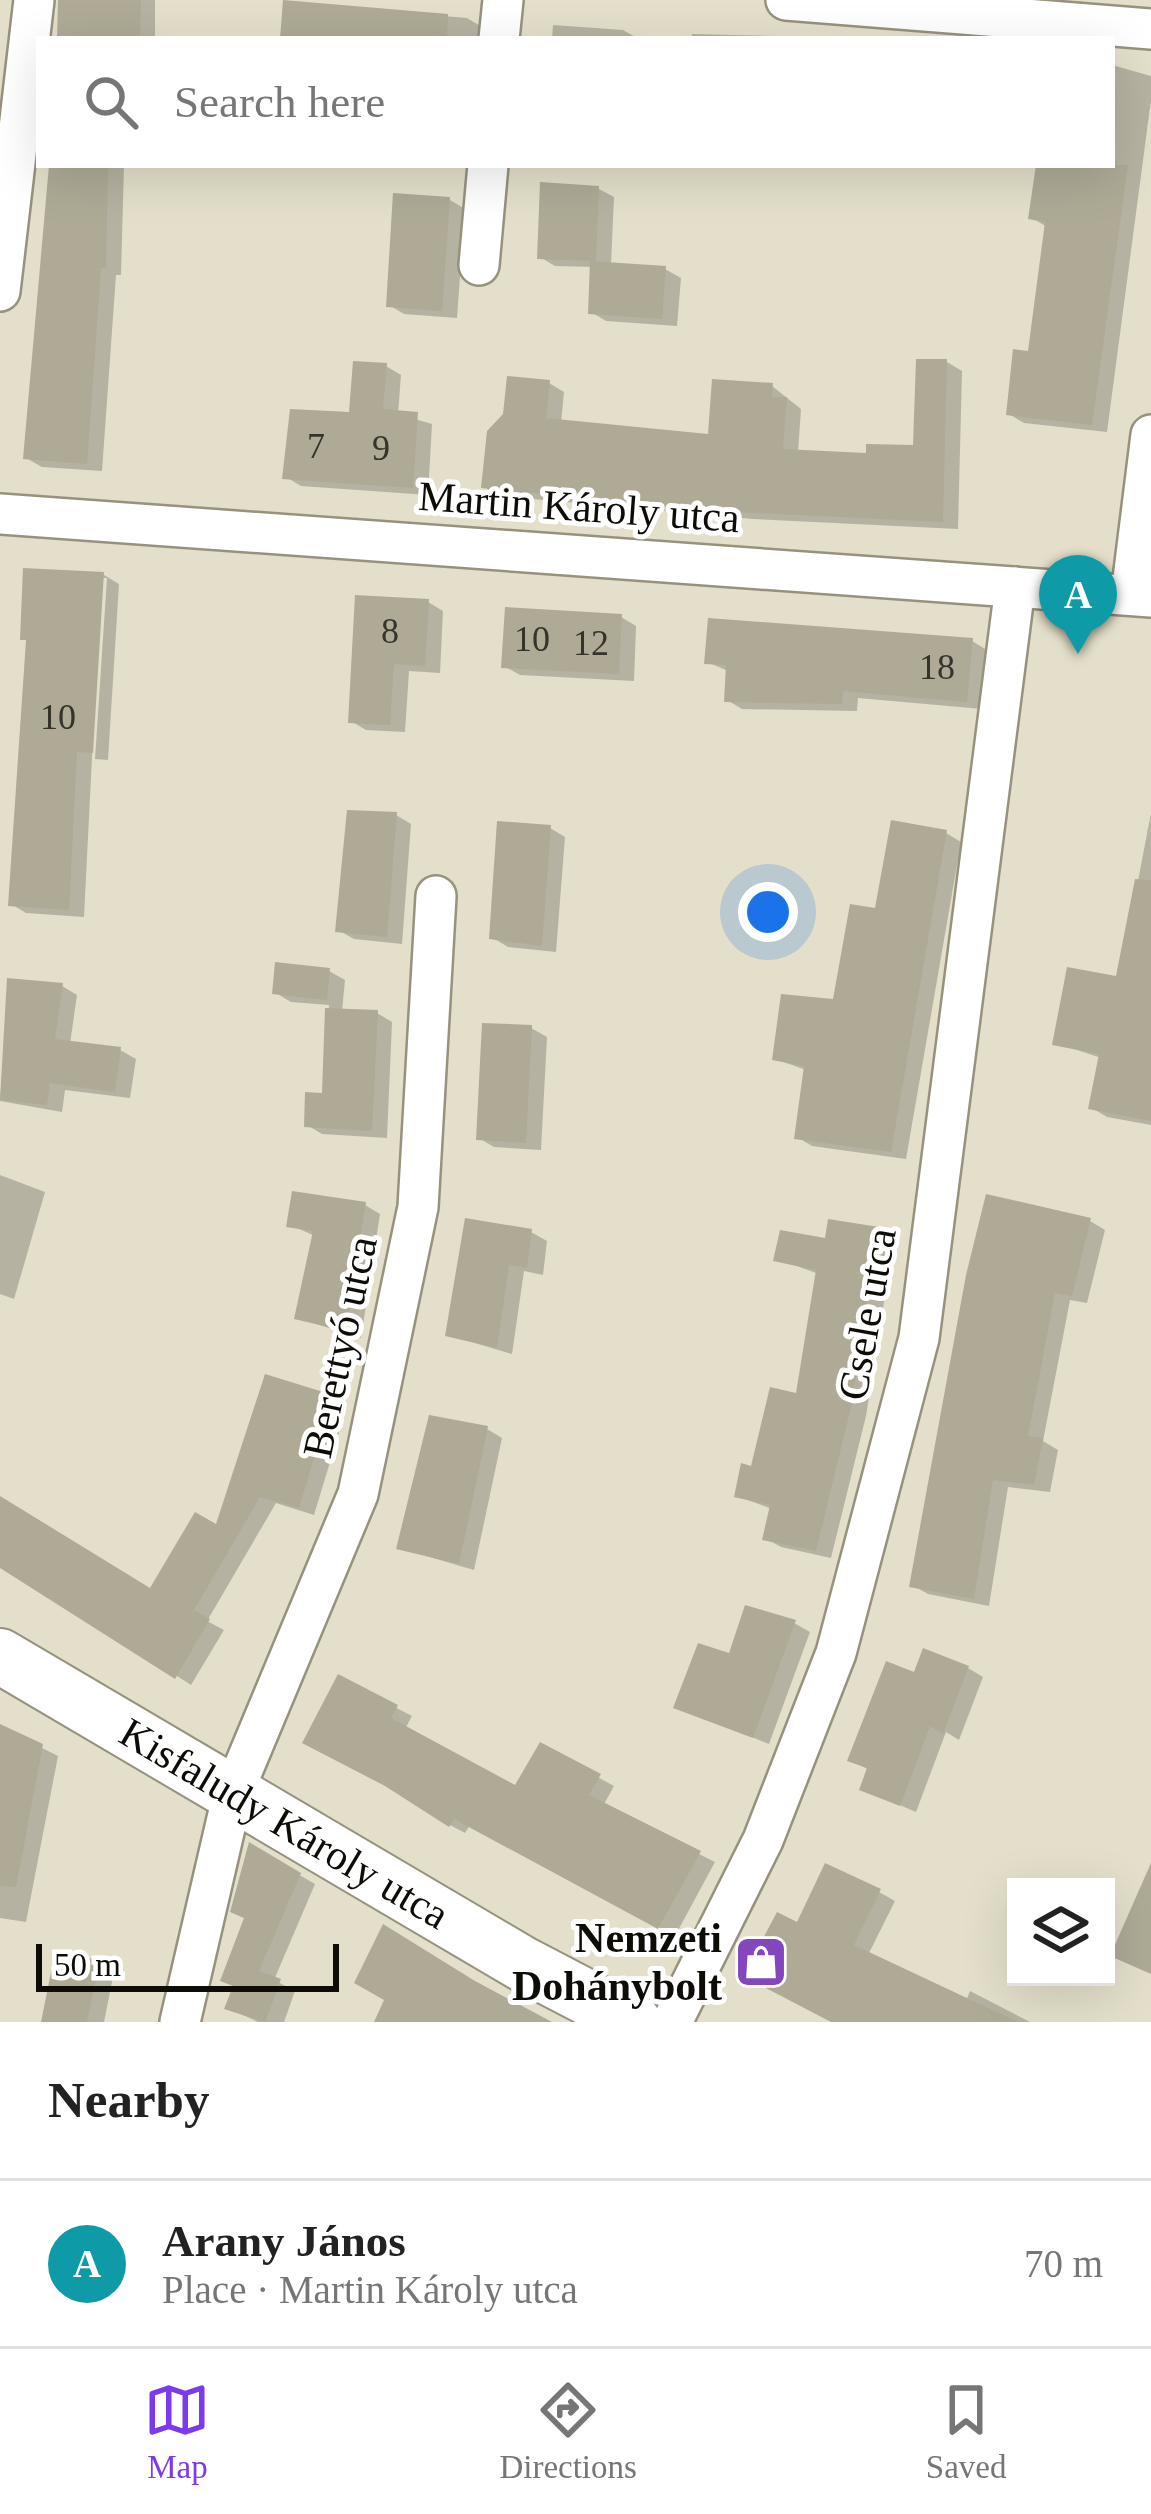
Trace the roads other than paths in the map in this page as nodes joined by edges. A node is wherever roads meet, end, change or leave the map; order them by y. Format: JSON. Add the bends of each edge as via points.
{"nodes":[{"id":1,"x":34,"y":0,"type":"edge"},
{"id":2,"x":503,"y":0,"type":"edge"},
{"id":3,"x":786,"y":0,"type":"edge"},
{"id":4,"x":1151,"y":29,"type":"edge"},
{"id":5,"x":500,"y":36,"type":"edge"},
{"id":6,"x":488,"y":168,"type":"edge"},
{"id":7,"x":479,"y":266,"type":"dead end"},
{"id":8,"x":0,"y":291,"type":"edge"},
{"id":9,"x":1151,"y":435,"type":"edge"},
{"id":10,"x":0,"y":514,"type":"edge"},
{"id":11,"x":1015,"y":586,"type":"junction"},
{"id":12,"x":1141,"y":596,"type":"edge"},
{"id":13,"x":436,"y":896,"type":"dead end"},
{"id":14,"x":0,"y":1656,"type":"edge"},
{"id":15,"x":233,"y":1793,"type":"junction"},
{"id":16,"x":180,"y":2022,"type":"edge"},
{"id":17,"x":634,"y":2022,"type":"edge"},
{"id":18,"x":672,"y":2022,"type":"edge"}],
"edges":[{"from":1,"to":8,"type":"street"},
{"from":2,"to":5,"type":"street"},
{"from":3,"to":4,"type":"street"},
{"from":6,"to":7,"type":"street"},
{"from":9,"to":12,"type":"street"},
{"from":10,"to":11,"type":"street","name":"Martin Károly utca"},
{"from":11,"to":12,"type":"street","name":"Martin Károly utca"},
{"from":11,"to":18,"type":"street","name":"Csele utca","via":[[919,1338],[836,1653],[763,1840]]},
{"from":13,"to":15,"type":"street","name":"Berettyó utca","via":[[418,1207],[358,1494]]},
{"from":14,"to":15,"type":"main road","name":"Kisfaludy Károly utca"},
{"from":15,"to":16,"type":"street","name":"Berettyó utca"},
{"from":15,"to":17,"type":"main road","name":"Kisfaludy Károly utca"}]}
